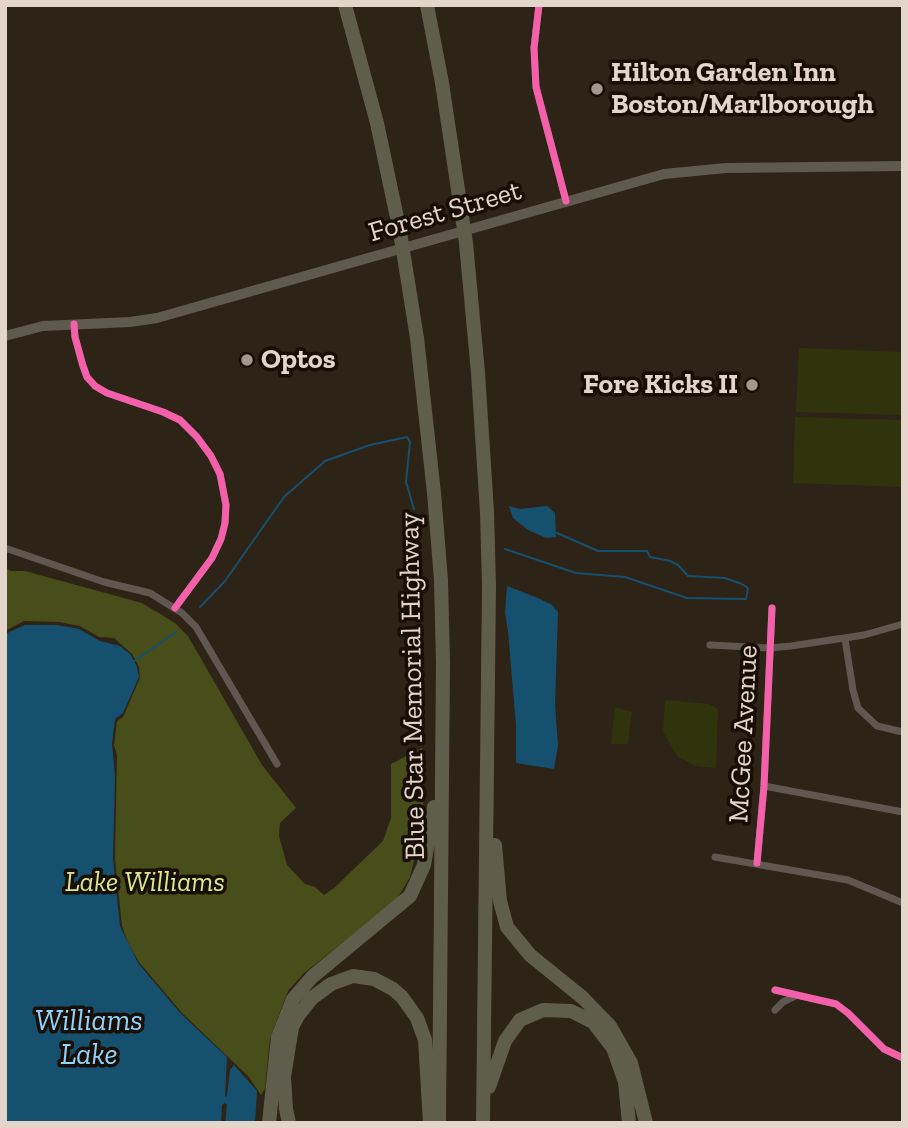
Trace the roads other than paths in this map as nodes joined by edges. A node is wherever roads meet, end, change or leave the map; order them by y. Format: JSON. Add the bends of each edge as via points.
{"nodes":[{"id":1,"x":345,"y":5,"type":"edge"},
{"id":2,"x":427,"y":5,"type":"edge"},
{"id":3,"x":539,"y":5,"type":"edge"},
{"id":4,"x":903,"y":166,"type":"edge"},
{"id":5,"x":566,"y":201,"type":"junction"},
{"id":6,"x":74,"y":324,"type":"junction"},
{"id":7,"x":5,"y":336,"type":"edge"},
{"id":8,"x":5,"y":548,"type":"edge"},
{"id":9,"x":175,"y":608,"type":"junction"},
{"id":10,"x":772,"y":608,"type":"dead end"},
{"id":11,"x":903,"y":624,"type":"edge"},
{"id":12,"x":845,"y":639,"type":"junction"},
{"id":13,"x":710,"y":645,"type":"dead end"},
{"id":14,"x":771,"y":648,"type":"junction"},
{"id":15,"x":488,"y":708,"type":"junction"},
{"id":16,"x":903,"y":732,"type":"edge"},
{"id":17,"x":442,"y":750,"type":"junction"},
{"id":18,"x":277,"y":764,"type":"dead end"},
{"id":19,"x":764,"y":786,"type":"junction"},
{"id":20,"x":903,"y":812,"type":"edge"},
{"id":21,"x":715,"y":857,"type":"dead end"},
{"id":22,"x":757,"y":863,"type":"junction"},
{"id":23,"x":903,"y":903,"type":"edge"},
{"id":24,"x":775,"y":990,"type":"dead end"},
{"id":25,"x":795,"y":996,"type":"junction"},
{"id":26,"x":775,"y":1010,"type":"dead end"},
{"id":27,"x":903,"y":1058,"type":"edge"},
{"id":28,"x":269,"y":1123,"type":"edge"},
{"id":29,"x":289,"y":1123,"type":"edge"},
{"id":30,"x":430,"y":1123,"type":"edge"},
{"id":31,"x":439,"y":1123,"type":"edge"},
{"id":32,"x":483,"y":1123,"type":"edge"},
{"id":33,"x":629,"y":1123,"type":"edge"},
{"id":34,"x":646,"y":1123,"type":"edge"}],
"edges":[{"from":1,"to":17,"type":"highway","name":"Blue Star Memorial Highway","via":[[383,148],[417,338],[441,580]]},
{"from":2,"to":15,"type":"highway","via":[[459,194],[475,335],[488,533]]},
{"from":3,"to":5,"type":"street","via":[[536,88]]},
{"from":4,"to":5,"type":"main road","name":"Forest Street","via":[[701,169],[649,177]]},
{"from":5,"to":6,"type":"main road","name":"Forest Street","via":[[151,319]]},
{"from":6,"to":7,"type":"main road","name":"Forest Street","via":[[37,326]]},
{"from":6,"to":9,"type":"street","via":[[83,366],[95,386],[180,421],[197,437],[220,474],[226,505],[221,539]]},
{"from":8,"to":9,"type":"street","via":[[150,593]]},
{"from":9,"to":18,"type":"street","via":[[196,627]]},
{"from":10,"to":14,"type":"street","name":"McGee Avenue"},
{"from":11,"to":12,"type":"street"},
{"from":12,"to":14,"type":"street"},
{"from":12,"to":16,"type":"street","via":[[858,708],[877,726]]},
{"from":13,"to":14,"type":"street"},
{"from":14,"to":19,"type":"street","name":"McGee Avenue"},
{"from":15,"to":32,"type":"highway"},
{"from":15,"to":34,"type":"highway","via":[[497,874],[505,922],[530,955],[591,1004],[610,1026],[631,1063]]},
{"from":17,"to":28,"type":"highway","via":[[428,846],[414,889],[293,999],[278,1037]]},
{"from":17,"to":31,"type":"highway","name":"Blue Star Memorial Highway"},
{"from":19,"to":20,"type":"street"},
{"from":19,"to":22,"type":"street","name":"McGee Avenue"},
{"from":21,"to":22,"type":"street"},
{"from":22,"to":23,"type":"street","via":[[848,880]]},
{"from":24,"to":25,"type":"street"},
{"from":25,"to":26,"type":"street"},
{"from":25,"to":27,"type":"street","via":[[836,1004],[884,1049]]},
{"from":29,"to":30,"type":"highway","via":[[284,1077],[292,1027],[312,998],[353,976],[374,979],[393,989],[417,1017],[425,1040]]},
{"from":32,"to":33,"type":"highway","via":[[491,1079],[510,1032],[524,1017],[552,1009],[585,1017],[608,1039],[625,1082]]}]}
